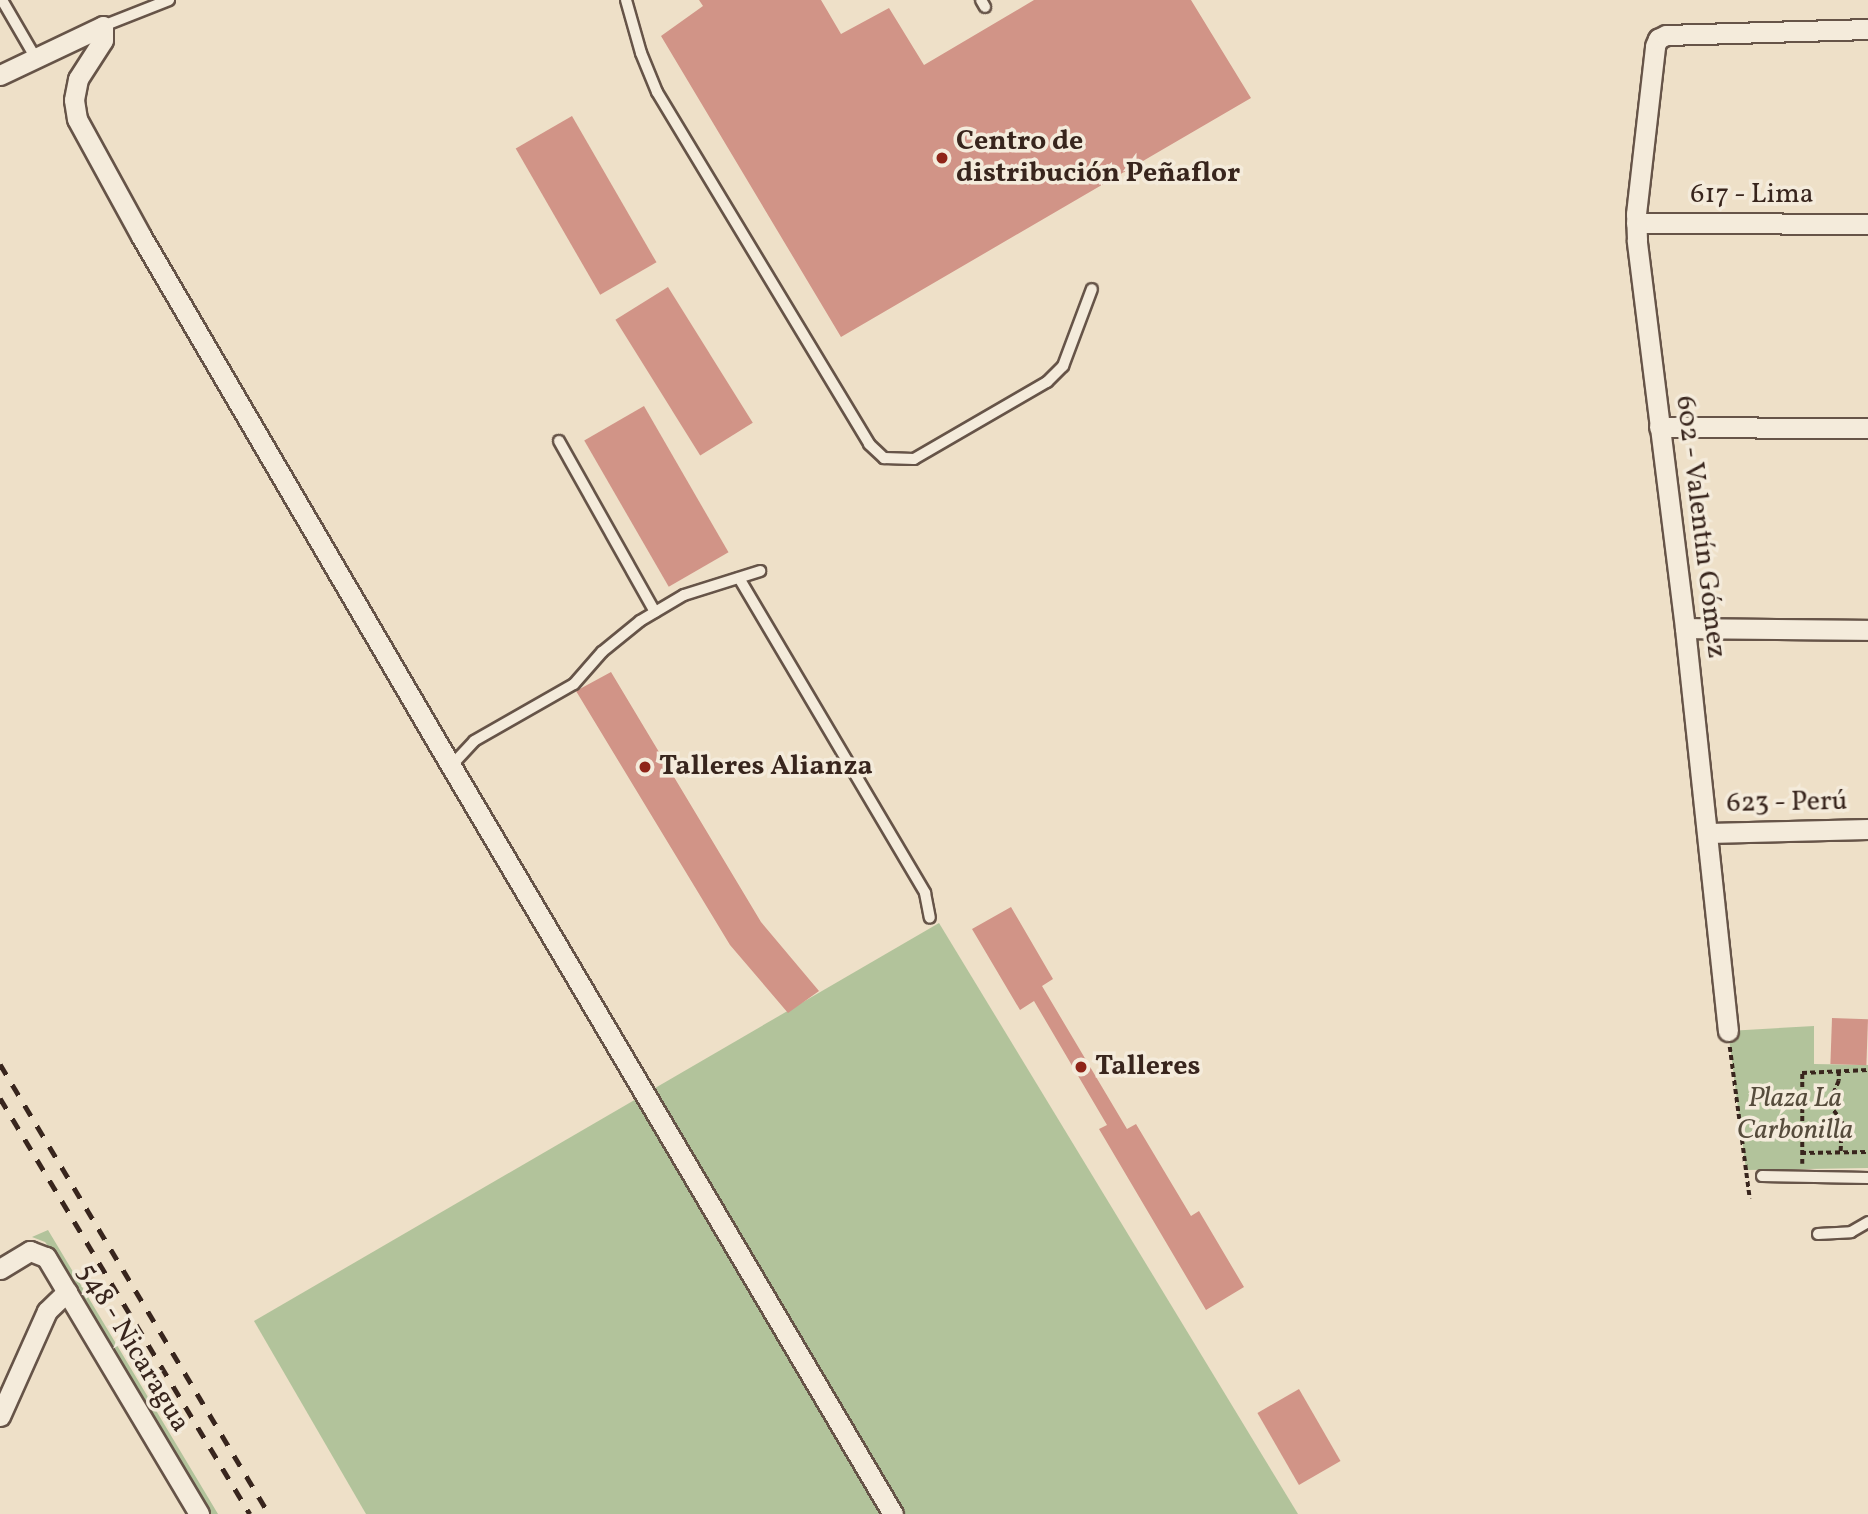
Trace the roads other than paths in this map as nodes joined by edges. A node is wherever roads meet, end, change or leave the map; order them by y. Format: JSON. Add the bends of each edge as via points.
{"nodes":[{"id":1,"x":2,"y":0,"type":"edge"},
{"id":2,"x":169,"y":0,"type":"edge"},
{"id":3,"x":626,"y":0,"type":"edge"},
{"id":4,"x":103,"y":26,"type":"junction"},
{"id":5,"x":1868,"y":29,"type":"edge"},
{"id":6,"x":35,"y":57,"type":"junction"},
{"id":7,"x":0,"y":75,"type":"edge"},
{"id":8,"x":1636,"y":223,"type":"junction"},
{"id":9,"x":1868,"y":224,"type":"edge"},
{"id":10,"x":1092,"y":289,"type":"dead end"},
{"id":11,"x":1659,"y":427,"type":"junction"},
{"id":12,"x":1868,"y":428,"type":"edge"},
{"id":13,"x":559,"y":441,"type":"dead end"},
{"id":14,"x":760,"y":571,"type":"dead end"},
{"id":15,"x":738,"y":578,"type":"junction"},
{"id":16,"x":655,"y":612,"type":"junction"},
{"id":17,"x":1685,"y":628,"type":"junction"},
{"id":18,"x":1868,"y":630,"type":"edge"},
{"id":19,"x":451,"y":766,"type":"junction"},
{"id":20,"x":1868,"y":829,"type":"edge"},
{"id":21,"x":1708,"y":833,"type":"junction"},
{"id":22,"x":930,"y":918,"type":"dead end"},
{"id":23,"x":1728,"y":1031,"type":"road end"},
{"id":24,"x":1762,"y":1176,"type":"dead end"},
{"id":25,"x":1868,"y":1178,"type":"edge"},
{"id":26,"x":1868,"y":1222,"type":"edge"},
{"id":27,"x":1818,"y":1234,"type":"dead end"},
{"id":28,"x":0,"y":1269,"type":"edge"},
{"id":29,"x":67,"y":1292,"type":"junction"},
{"id":30,"x":0,"y":1416,"type":"edge"},
{"id":31,"x":199,"y":1514,"type":"edge"},
{"id":32,"x":893,"y":1514,"type":"edge"}],
"edges":[{"from":1,"to":6,"type":"lane"},
{"from":2,"to":4,"type":"lane"},
{"from":3,"to":10,"type":"lane","via":[[657,92],[869,444],[884,458],[914,459],[931,452],[1047,382],[1063,366]]},
{"from":4,"to":6,"type":"street"},
{"from":4,"to":19,"type":"street","via":[[103,40],[78,79],[77,119]]},
{"from":5,"to":8,"type":"street","name":"602 - Valentín Gómez","via":[[1666,35],[1658,39]]},
{"from":6,"to":7,"type":"street"},
{"from":8,"to":9,"type":"street","name":"617 - Lima"},
{"from":8,"to":11,"type":"street","name":"602 - Valentín Gómez"},
{"from":11,"to":12,"type":"street"},
{"from":11,"to":17,"type":"street","name":"602 - Valentín Gómez"},
{"from":13,"to":16,"type":"lane"},
{"from":14,"to":15,"type":"lane"},
{"from":15,"to":16,"type":"lane","via":[[684,595]]},
{"from":15,"to":22,"type":"lane","via":[[925,893]]},
{"from":16,"to":19,"type":"lane","via":[[603,652],[574,684],[474,741]]},
{"from":17,"to":18,"type":"street"},
{"from":17,"to":21,"type":"street","name":"602 - Valentín Gómez"},
{"from":19,"to":32,"type":"street"},
{"from":20,"to":21,"type":"street","name":"623 - Perú"},
{"from":21,"to":23,"type":"street","name":"602 - Valentín Gómez"},
{"from":24,"to":25,"type":"lane"},
{"from":26,"to":27,"type":"lane","via":[[1851,1232]]},
{"from":28,"to":29,"type":"street","name":"548 - Nicaragua","via":[[38,1251]]},
{"from":29,"to":30,"type":"street","via":[[44,1317]]},
{"from":29,"to":31,"type":"street","name":"548 - Nicaragua"}]}
